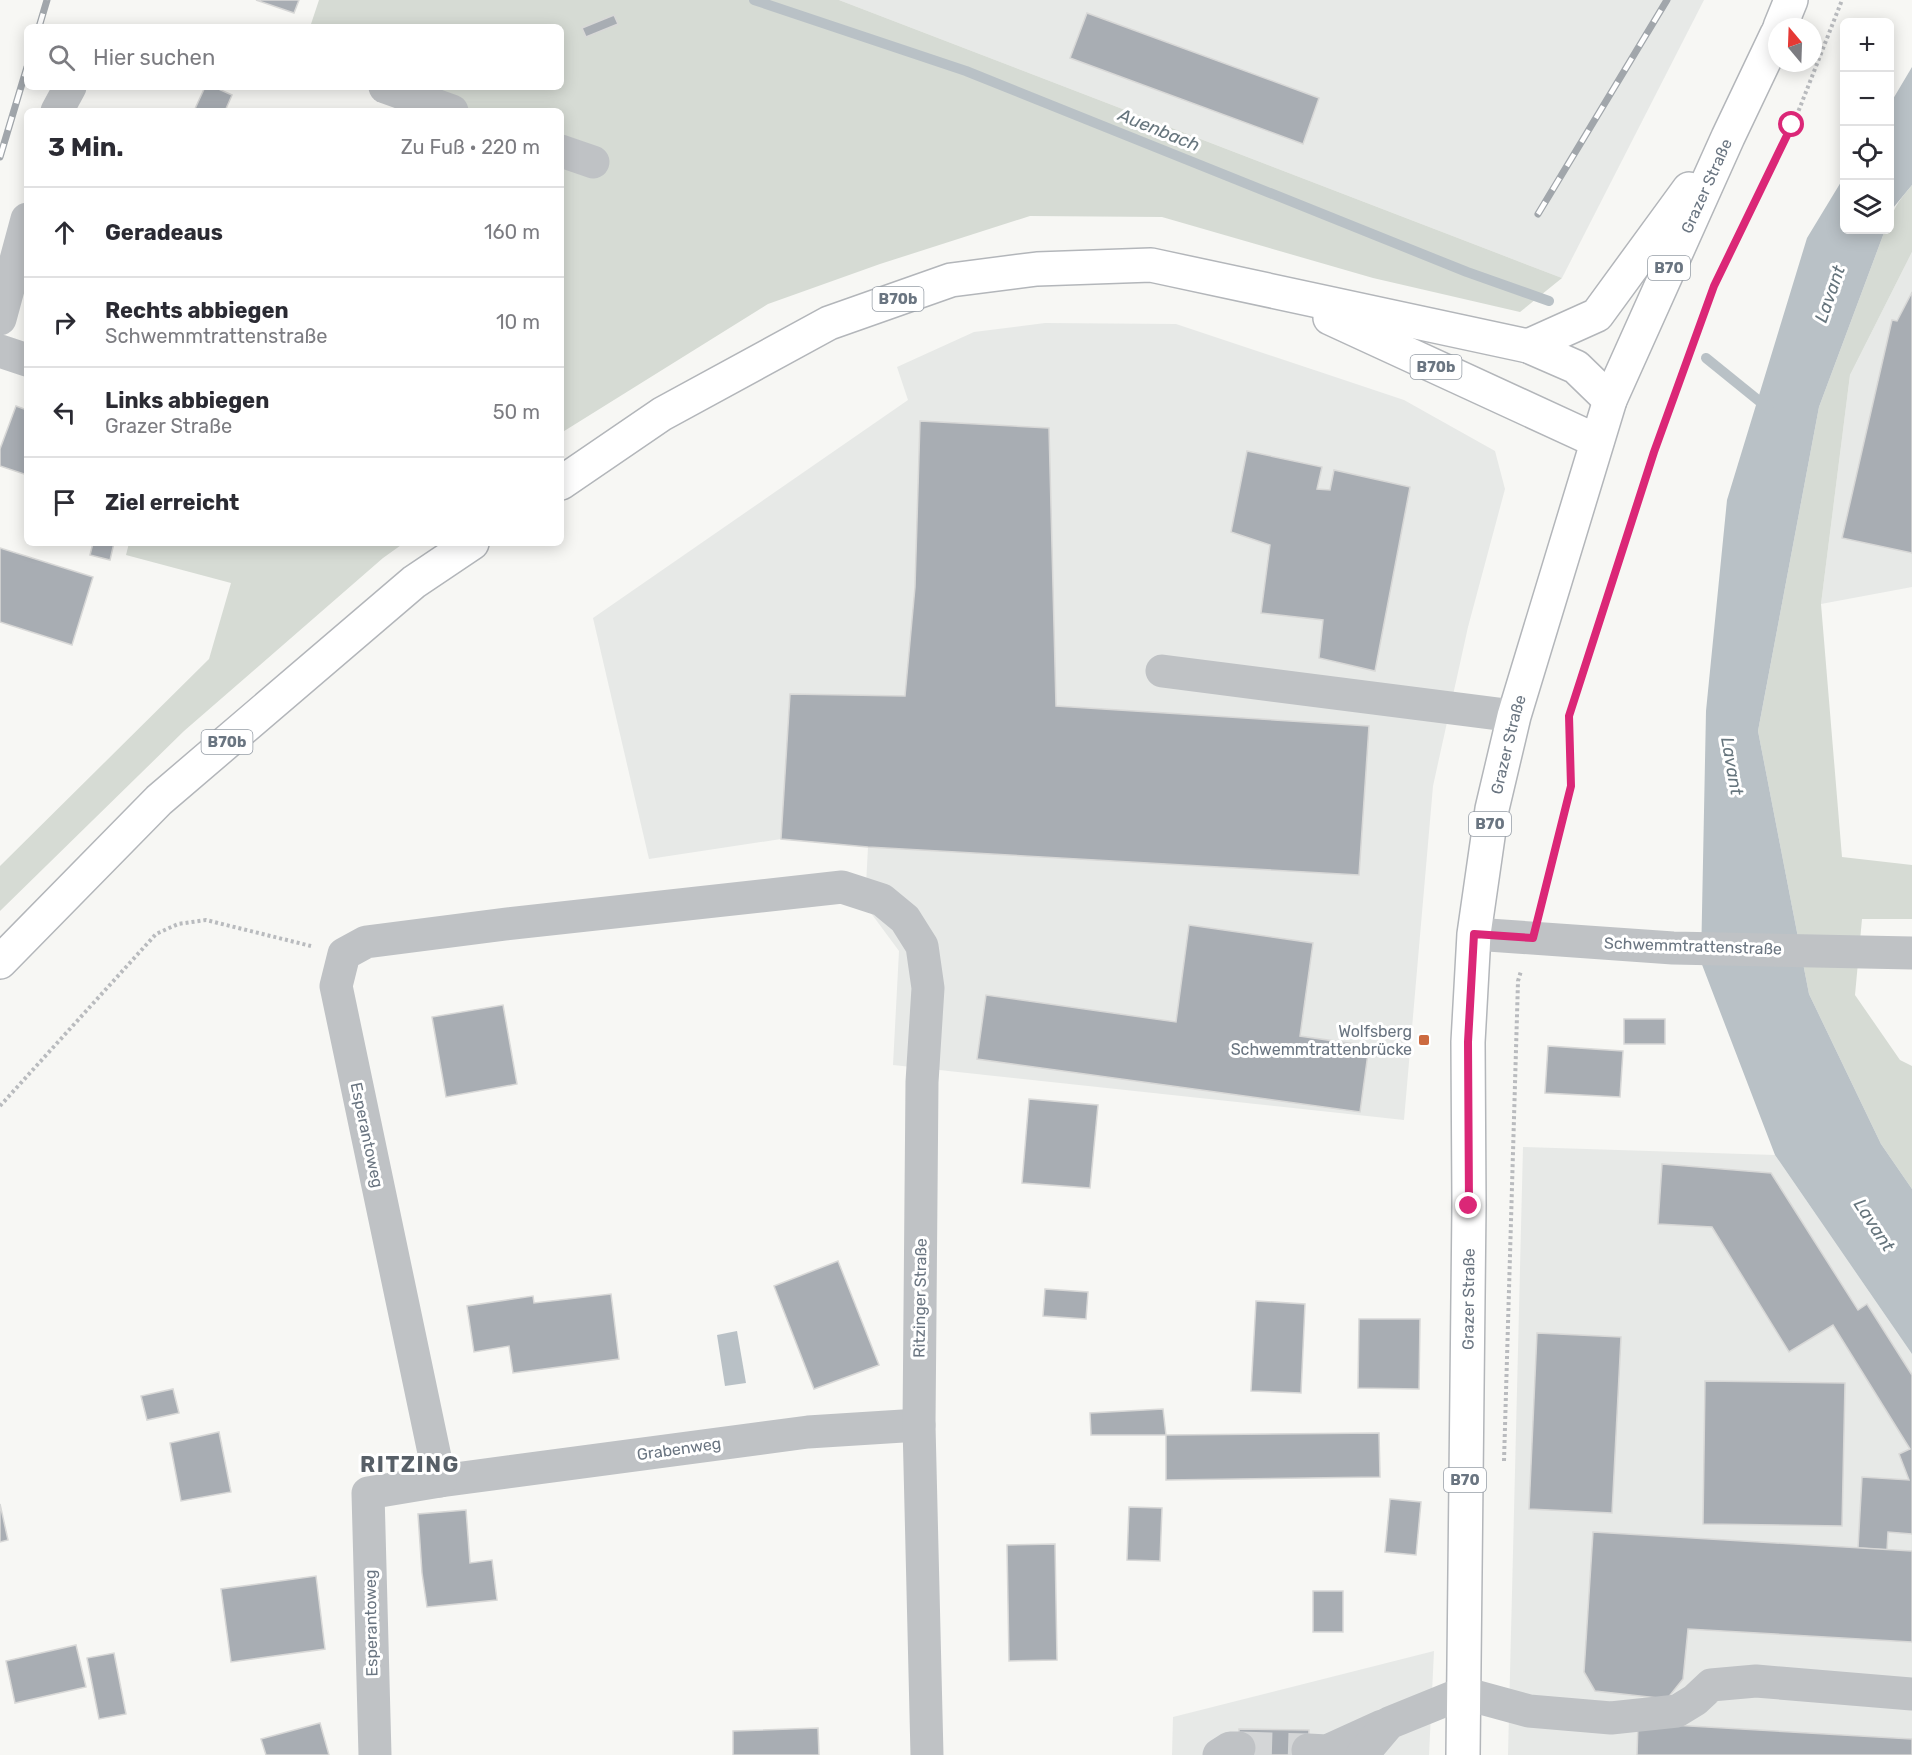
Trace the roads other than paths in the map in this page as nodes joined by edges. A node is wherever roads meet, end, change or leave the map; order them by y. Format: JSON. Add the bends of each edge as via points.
{"nodes":[{"id":1,"x":1791,"y":0,"type":"edge"},
{"id":2,"x":1784,"y":18,"type":"edge"},
{"id":3,"x":1768,"y":53,"type":"edge"},
{"id":4,"x":68,"y":90,"type":"edge"},
{"id":5,"x":393,"y":90,"type":"edge"},
{"id":6,"x":59,"y":108,"type":"edge"},
{"id":7,"x":444,"y":108,"type":"edge"},
{"id":8,"x":1728,"y":137,"type":"junction"},
{"id":9,"x":564,"y":152,"type":"edge"},
{"id":10,"x":593,"y":162,"type":"dead end"},
{"id":11,"x":24,"y":230,"type":"edge"},
{"id":12,"x":1276,"y":293,"type":"junction"},
{"id":13,"x":0,"y":319,"type":"edge"},
{"id":14,"x":1528,"y":346,"type":"junction"},
{"id":15,"x":0,"y":351,"type":"edge"},
{"id":16,"x":24,"y":359,"type":"edge"},
{"id":17,"x":1610,"y":400,"type":"junction"},
{"id":18,"x":1596,"y":441,"type":"junction"},
{"id":19,"x":564,"y":481,"type":"edge"},
{"id":20,"x":468,"y":546,"type":"edge"},
{"id":21,"x":1162,"y":671,"type":"dead end"},
{"id":22,"x":1514,"y":716,"type":"junction"},
{"id":23,"x":842,"y":887,"type":"joint"},
{"id":24,"x":1474,"y":934,"type":"junction"},
{"id":25,"x":1912,"y":953,"type":"edge"},
{"id":26,"x":0,"y":962,"type":"edge"},
{"id":27,"x":919,"y":1425,"type":"junction"},
{"id":28,"x":440,"y":1481,"type":"junction"},
{"id":29,"x":1463,"y":1693,"type":"junction"},
{"id":30,"x":1912,"y":1695,"type":"edge"},
{"id":31,"x":1389,"y":1723,"type":"junction"},
{"id":32,"x":1308,"y":1750,"type":"dead end"},
{"id":33,"x":375,"y":1755,"type":"edge"},
{"id":34,"x":927,"y":1755,"type":"edge"},
{"id":35,"x":1362,"y":1755,"type":"edge"},
{"id":36,"x":1463,"y":1755,"type":"edge"}],
"edges":[{"from":1,"to":2,"type":"main road"},
{"from":3,"to":8,"type":"main road","name":"Grazer Straße","number":"B70"},
{"from":4,"to":6,"type":"street"},
{"from":5,"to":7,"type":"street"},
{"from":8,"to":14,"type":"main road","via":[[1597,315]]},
{"from":8,"to":17,"type":"main road","name":"Grazer Straße","number":"B70"},
{"from":9,"to":10,"type":"street"},
{"from":11,"to":13,"type":"street"},
{"from":12,"to":14,"type":"main road","number":"B70b"},
{"from":12,"to":18,"type":"main road","number":"B70b"},
{"from":12,"to":19,"type":"main road","number":"B70b","via":[[1151,265],[1037,269],[951,280],[829,323],[662,414]]},
{"from":14,"to":17,"type":"main road","number":"B70b","via":[[1576,367]]},
{"from":15,"to":16,"type":"street"},
{"from":17,"to":18,"type":"main road","name":"Grazer Straße","number":"B70"},
{"from":18,"to":22,"type":"main road","name":"Grazer Straße","number":"B70"},
{"from":20,"to":26,"type":"main road","number":"B70b","via":[[414,582],[159,800]]},
{"from":21,"to":22,"type":"street"},
{"from":22,"to":24,"type":"main road","name":"Grazer Straße","number":"B70","via":[[1492,809]]},
{"from":23,"to":27,"type":"street","name":"Ritzinger Straße","via":[[882,900],[905,919],[922,946],[928,988],[922,1082]]},
{"from":23,"to":28,"type":"street","name":"Esperantoweg","via":[[366,942],[344,954],[336,986]]},
{"from":24,"to":25,"type":"street","name":"Schwemmtrattenstraße","via":[[1673,948]]},
{"from":24,"to":29,"type":"main road","name":"Grazer Straße","number":"B70","via":[[1468,1042]]},
{"from":27,"to":28,"type":"street","name":"Grabenweg","via":[[808,1432]]},
{"from":27,"to":34,"type":"street","name":"Ritzinger Straße"},
{"from":28,"to":33,"type":"street","name":"Esperantoweg","via":[[368,1492]]},
{"from":29,"to":30,"type":"street","via":[[1529,1711],[1611,1718],[1677,1711],[1711,1685],[1756,1682]]},
{"from":29,"to":31,"type":"street"},
{"from":29,"to":36,"type":"main road","name":"Grazer Straße","number":"B70"},
{"from":31,"to":32,"type":"street","via":[[1327,1751]]},
{"from":31,"to":35,"type":"street"}]}
